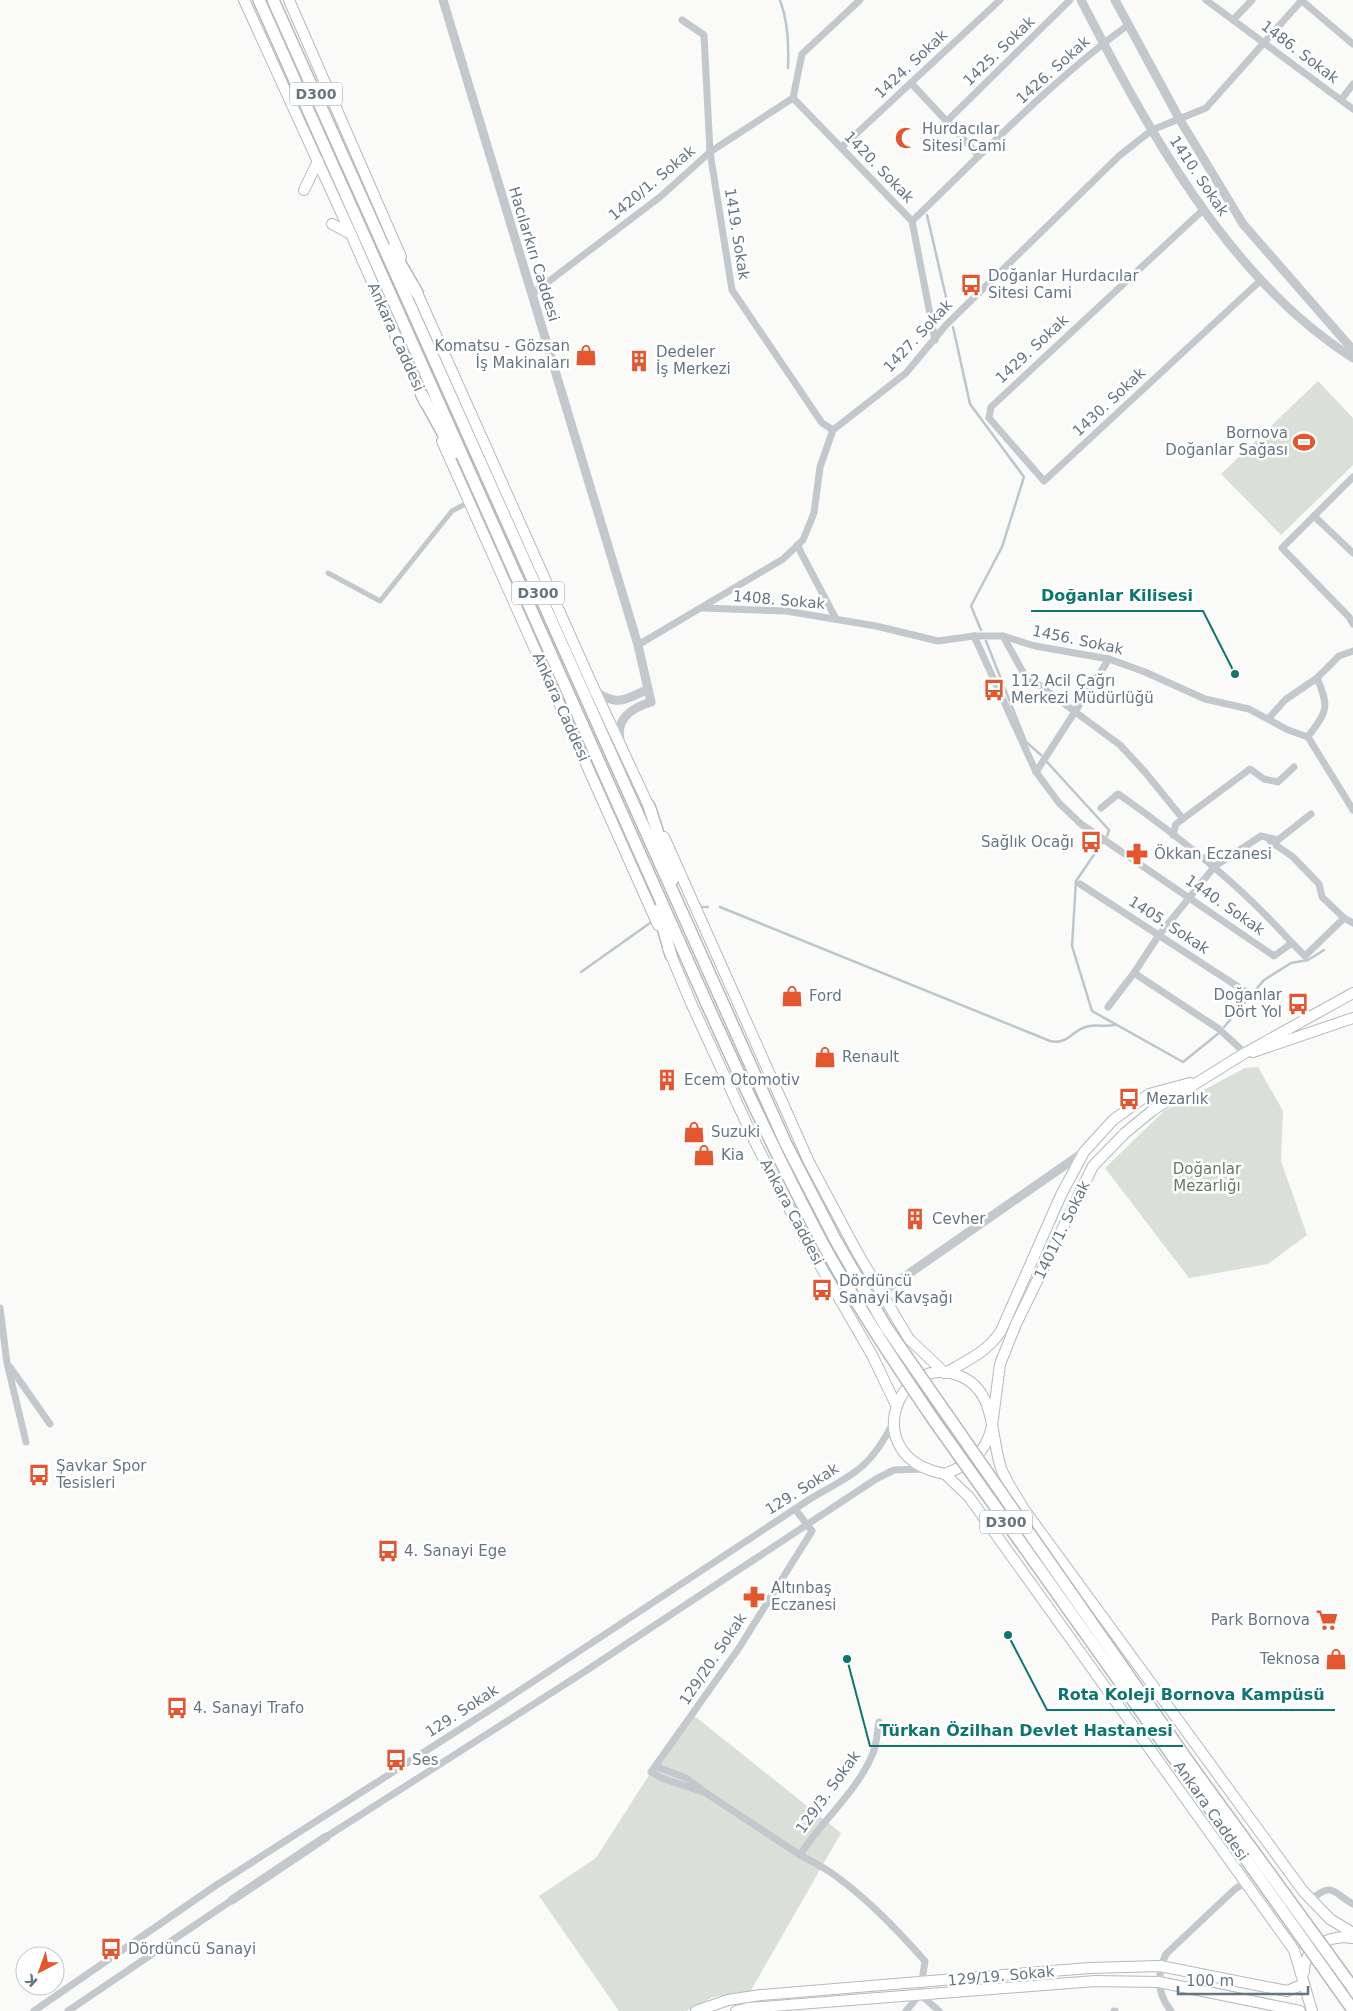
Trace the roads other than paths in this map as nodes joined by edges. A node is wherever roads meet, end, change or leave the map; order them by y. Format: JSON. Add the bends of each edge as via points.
{"nodes":[{"id":1,"x":244,"y":0,"type":"edge"},
{"id":2,"x":259,"y":0,"type":"edge"},
{"id":3,"x":273,"y":0,"type":"edge"},
{"id":4,"x":289,"y":0,"type":"edge"},
{"id":5,"x":442,"y":0,"type":"edge"},
{"id":6,"x":860,"y":0,"type":"edge"},
{"id":7,"x":1000,"y":0,"type":"edge"},
{"id":8,"x":1070,"y":0,"type":"edge"},
{"id":9,"x":1082,"y":0,"type":"edge"},
{"id":10,"x":1115,"y":0,"type":"edge"},
{"id":11,"x":1206,"y":0,"type":"edge"},
{"id":12,"x":1252,"y":0,"type":"edge"},
{"id":13,"x":1302,"y":0,"type":"edge"},
{"id":14,"x":682,"y":20,"type":"dead end"},
{"id":15,"x":1234,"y":20,"type":"junction"},
{"id":16,"x":1128,"y":25,"type":"junction"},
{"id":17,"x":1264,"y":42,"type":"junction"},
{"id":18,"x":1103,"y":43,"type":"junction"},
{"id":19,"x":1353,"y":44,"type":"edge"},
{"id":20,"x":911,"y":83,"type":"junction"},
{"id":21,"x":1353,"y":84,"type":"edge"},
{"id":22,"x":793,"y":98,"type":"junction"},
{"id":23,"x":1341,"y":100,"type":"junction"},
{"id":24,"x":1353,"y":109,"type":"edge"},
{"id":25,"x":1180,"y":120,"type":"junction"},
{"id":26,"x":946,"y":121,"type":"junction"},
{"id":27,"x":1152,"y":130,"type":"junction"},
{"id":28,"x":842,"y":147,"type":"junction"},
{"id":29,"x":710,"y":152,"type":"junction"},
{"id":30,"x":979,"y":156,"type":"junction"},
{"id":31,"x":318,"y":161,"type":"junction"},
{"id":32,"x":358,"y":189,"type":"junction"},
{"id":33,"x":304,"y":190,"type":"dead end"},
{"id":34,"x":1203,"y":210,"type":"junction"},
{"id":35,"x":912,"y":220,"type":"junction"},
{"id":36,"x":332,"y":224,"type":"dead end"},
{"id":37,"x":351,"y":234,"type":"junction"},
{"id":38,"x":1262,"y":280,"type":"junction"},
{"id":39,"x":417,"y":294,"type":"junction"},
{"id":40,"x":532,"y":294,"type":"junction"},
{"id":41,"x":934,"y":340,"type":"junction"},
{"id":42,"x":1353,"y":350,"type":"edge"},
{"id":43,"x":1353,"y":358,"type":"edge"},
{"id":44,"x":422,"y":395,"type":"junction"},
{"id":45,"x":991,"y":407,"type":"joint"},
{"id":46,"x":833,"y":430,"type":"junction"},
{"id":47,"x":1353,"y":477,"type":"edge"},
{"id":48,"x":469,"y":502,"type":"junction"},
{"id":49,"x":489,"y":516,"type":"junction"},
{"id":50,"x":1314,"y":516,"type":"junction"},
{"id":51,"x":797,"y":546,"type":"junction"},
{"id":52,"x":1353,"y":553,"type":"edge"},
{"id":53,"x":328,"y":573,"type":"dead end"},
{"id":54,"x":702,"y":608,"type":"junction"},
{"id":55,"x":836,"y":619,"type":"junction"},
{"id":56,"x":1353,"y":624,"type":"edge"},
{"id":57,"x":974,"y":636,"type":"junction"},
{"id":58,"x":1003,"y":636,"type":"junction"},
{"id":59,"x":638,"y":645,"type":"junction"},
{"id":60,"x":1353,"y":651,"type":"edge"},
{"id":61,"x":1109,"y":659,"type":"junction"},
{"id":62,"x":1317,"y":678,"type":"junction"},
{"id":63,"x":648,"y":689,"type":"junction"},
{"id":64,"x":595,"y":691,"type":"junction"},
{"id":65,"x":1074,"y":712,"type":"junction"},
{"id":66,"x":1269,"y":718,"type":"junction"},
{"id":67,"x":1308,"y":737,"type":"junction"},
{"id":68,"x":621,"y":747,"type":"junction"},
{"id":69,"x":1294,"y":767,"type":"dead end"},
{"id":70,"x":1036,"y":772,"type":"junction"},
{"id":71,"x":649,"y":806,"type":"junction"},
{"id":72,"x":1101,"y":808,"type":"dead end"},
{"id":73,"x":1353,"y":810,"type":"edge"},
{"id":74,"x":1311,"y":814,"type":"dead end"},
{"id":75,"x":1183,"y":819,"type":"junction"},
{"id":76,"x":1173,"y":835,"type":"junction"},
{"id":77,"x":1261,"y":836,"type":"junction"},
{"id":78,"x":1215,"y":866,"type":"junction"},
{"id":79,"x":648,"y":872,"type":"junction"},
{"id":80,"x":1080,"y":884,"type":"dead end"},
{"id":81,"x":1189,"y":896,"type":"junction"},
{"id":82,"x":1344,"y":918,"type":"junction"},
{"id":83,"x":1353,"y":923,"type":"edge"},
{"id":84,"x":691,"y":935,"type":"junction"},
{"id":85,"x":1160,"y":935,"type":"junction"},
{"id":86,"x":1292,"y":943,"type":"junction"},
{"id":87,"x":671,"y":954,"type":"junction"},
{"id":88,"x":1134,"y":973,"type":"junction"},
{"id":89,"x":1243,"y":990,"type":"dead end"},
{"id":90,"x":1353,"y":993,"type":"edge"},
{"id":91,"x":1108,"y":1007,"type":"dead end"},
{"id":92,"x":1353,"y":1018,"type":"edge"},
{"id":93,"x":1245,"y":1053,"type":"junction"},
{"id":94,"x":1201,"y":1080,"type":"junction"},
{"id":95,"x":1084,"y":1152,"type":"junction"},
{"id":96,"x":881,"y":1292,"type":"junction"},
{"id":97,"x":0,"y":1308,"type":"edge"},
{"id":98,"x":5,"y":1363,"type":"edge"},
{"id":99,"x":945,"y":1373,"type":"junction"},
{"id":100,"x":896,"y":1405,"type":"junction"},
{"id":101,"x":893,"y":1422,"type":"junction"},
{"id":102,"x":50,"y":1424,"type":"dead end"},
{"id":103,"x":992,"y":1426,"type":"junction"},
{"id":104,"x":26,"y":1442,"type":"dead end"},
{"id":105,"x":928,"y":1469,"type":"junction"},
{"id":106,"x":945,"y":1474,"type":"junction"},
{"id":107,"x":795,"y":1509,"type":"junction"},
{"id":108,"x":807,"y":1524,"type":"junction"},
{"id":109,"x":879,"y":1722,"type":"dead end"},
{"id":110,"x":653,"y":1769,"type":"joint"},
{"id":111,"x":326,"y":1838,"type":"joint"},
{"id":112,"x":800,"y":1855,"type":"junction"},
{"id":113,"x":1246,"y":1882,"type":"junction"},
{"id":114,"x":232,"y":1900,"type":"joint"},
{"id":115,"x":1311,"y":1900,"type":"junction"},
{"id":116,"x":1353,"y":1904,"type":"edge"},
{"id":117,"x":1353,"y":1933,"type":"edge"},
{"id":118,"x":1353,"y":1938,"type":"edge"},
{"id":119,"x":1160,"y":1966,"type":"junction"},
{"id":120,"x":924,"y":1982,"type":"junction"},
{"id":121,"x":1159,"y":1982,"type":"junction"},
{"id":122,"x":1304,"y":1982,"type":"junction"},
{"id":123,"x":1353,"y":1988,"type":"edge"},
{"id":124,"x":920,"y":1994,"type":"junction"},
{"id":125,"x":1353,"y":2010,"type":"edge"},
{"id":126,"x":34,"y":2011,"type":"edge"},
{"id":127,"x":68,"y":2011,"type":"edge"},
{"id":128,"x":696,"y":2011,"type":"edge"},
{"id":129,"x":736,"y":2011,"type":"edge"},
{"id":130,"x":906,"y":2011,"type":"edge"},
{"id":131,"x":939,"y":2011,"type":"edge"},
{"id":132,"x":1171,"y":2011,"type":"edge"},
{"id":133,"x":1300,"y":2011,"type":"edge"},
{"id":134,"x":1312,"y":2011,"type":"edge"}],
"edges":[{"from":1,"to":31,"type":"main road","name":"Ankara Caddesi"},
{"from":2,"to":49,"type":"highway","name":"Ankara Caddesi","number":"D300"},
{"from":3,"to":32,"type":"highway","name":"Ankara Caddesi","number":"D300"},
{"from":4,"to":39,"type":"main road","name":"Ankara Caddesi"},
{"from":5,"to":40,"type":"street","name":"Hacılarkırı Caddesi"},
{"from":6,"to":22,"type":"street","via":[[802,54]]},
{"from":7,"to":20,"type":"street","name":"1424. Sokak"},
{"from":8,"to":26,"type":"street","name":"1425. Sokak"},
{"from":9,"to":18,"type":"street","name":"1410. Sokak"},
{"from":10,"to":16,"type":"street","name":"1410. Sokak"},
{"from":11,"to":15,"type":"street","name":"1486. Sokak"},
{"from":12,"to":15,"type":"street"},
{"from":13,"to":17,"type":"street"},
{"from":13,"to":19,"type":"street"},
{"from":14,"to":29,"type":"street","name":"1419. Sokak","via":[[704,35]]},
{"from":15,"to":17,"type":"street","name":"1486. Sokak"},
{"from":16,"to":18,"type":"street"},
{"from":16,"to":25,"type":"street","name":"1410. Sokak"},
{"from":17,"to":23,"type":"street","name":"1486. Sokak"},
{"from":17,"to":25,"type":"street","via":[[1206,108]]},
{"from":18,"to":27,"type":"street","name":"1410. Sokak"},
{"from":18,"to":30,"type":"street","name":"1426. Sokak"},
{"from":20,"to":26,"type":"street"},
{"from":20,"to":28,"type":"street","name":"1424. Sokak"},
{"from":21,"to":23,"type":"street"},
{"from":22,"to":28,"type":"street","name":"1420. Sokak"},
{"from":22,"to":29,"type":"street","name":"1420/1. Sokak"},
{"from":23,"to":24,"type":"street","name":"1486. Sokak"},
{"from":25,"to":27,"type":"street"},
{"from":25,"to":42,"type":"street","name":"1410. Sokak","via":[[1243,224]]},
{"from":26,"to":30,"type":"street"},
{"from":27,"to":34,"type":"street","name":"1410. Sokak"},
{"from":27,"to":41,"type":"street","name":"1427. Sokak","via":[[1119,156]]},
{"from":28,"to":35,"type":"street","name":"1420. Sokak"},
{"from":29,"to":40,"type":"street","name":"1420/1. Sokak","via":[[660,197]]},
{"from":29,"to":46,"type":"street","name":"1419. Sokak","via":[[732,290],[822,424]]},
{"from":30,"to":35,"type":"street","name":"1426. Sokak"},
{"from":31,"to":33,"type":"main road"},
{"from":31,"to":37,"type":"main road","name":"Ankara Caddesi"},
{"from":32,"to":39,"type":"highway"},
{"from":32,"to":84,"type":"highway","name":"Ankara Caddesi","number":"D300"},
{"from":34,"to":38,"type":"street","name":"1410. Sokak"},
{"from":34,"to":45,"type":"street","name":"1429. Sokak"},
{"from":35,"to":41,"type":"street","name":"1420. Sokak"},
{"from":36,"to":37,"type":"main road"},
{"from":37,"to":44,"type":"main road","name":"Ankara Caddesi"},
{"from":38,"to":43,"type":"street","name":"1410. Sokak","via":[[1305,325]]},
{"from":38,"to":45,"type":"street","name":"1430. Sokak","via":[[1044,481],[989,418]]},
{"from":39,"to":64,"type":"main road","name":"Ankara Caddesi"},
{"from":40,"to":59,"type":"street","name":"Hacılarkırı Caddesi"},
{"from":41,"to":46,"type":"street","name":"1427. Sokak","via":[[906,373]]},
{"from":44,"to":48,"type":"main road","name":"Ankara Caddesi"},
{"from":44,"to":49,"type":"highway"},
{"from":46,"to":51,"type":"street","via":[[820,468],[814,513],[803,540]]},
{"from":47,"to":50,"type":"street"},
{"from":48,"to":53,"type":"street","via":[[452,511],[380,601]]},
{"from":48,"to":87,"type":"main road","name":"Ankara Caddesi"},
{"from":49,"to":79,"type":"highway","name":"Ankara Caddesi","number":"D300"},
{"from":50,"to":52,"type":"street"},
{"from":50,"to":56,"type":"street","via":[[1282,548]]},
{"from":51,"to":54,"type":"street","name":"1408. Sokak","via":[[783,559]]},
{"from":51,"to":55,"type":"street","name":"1408. Sokak"},
{"from":54,"to":55,"type":"street","name":"1408. Sokak","via":[[786,611]]},
{"from":54,"to":59,"type":"street","name":"1408. Sokak"},
{"from":55,"to":57,"type":"street","name":"1456. Sokak","via":[[938,640]]},
{"from":57,"to":58,"type":"street","name":"1456. Sokak"},
{"from":57,"to":70,"type":"street","name":"1440. Sokak"},
{"from":58,"to":61,"type":"street","name":"1456. Sokak","via":[[1035,646]]},
{"from":58,"to":65,"type":"street","via":[[1024,674]]},
{"from":59,"to":63,"type":"street","name":"Hacılarkırı Caddesi"},
{"from":60,"to":62,"type":"street","via":[[1339,656]]},
{"from":61,"to":65,"type":"street"},
{"from":61,"to":66,"type":"street","name":"1456. Sokak","via":[[1205,700],[1249,709]]},
{"from":62,"to":66,"type":"street","via":[[1285,700]]},
{"from":62,"to":67,"type":"street","via":[[1325,699],[1325,710]]},
{"from":63,"to":64,"type":"street","via":[[616,702]]},
{"from":63,"to":68,"type":"street","name":"Hacılarkırı Caddesi","via":[[651,702],[632,710],[618,728]]},
{"from":64,"to":68,"type":"main road","name":"Ankara Caddesi"},
{"from":65,"to":70,"type":"street"},
{"from":65,"to":75,"type":"street","via":[[1120,745]]},
{"from":66,"to":67,"type":"street","name":"1456. Sokak"},
{"from":67,"to":73,"type":"street"},
{"from":68,"to":71,"type":"main road","name":"Ankara Caddesi"},
{"from":69,"to":75,"type":"street","via":[[1278,782],[1264,779],[1250,769]]},
{"from":70,"to":81,"type":"street","name":"1440. Sokak","via":[[1059,803],[1081,824]]},
{"from":71,"to":84,"type":"highway"},
{"from":71,"to":96,"type":"main road","name":"Ankara Caddesi","via":[[809,1162]]},
{"from":72,"to":76,"type":"street","via":[[1118,794]]},
{"from":74,"to":77,"type":"street","via":[[1278,840]]},
{"from":75,"to":76,"type":"street","via":[[1176,824]]},
{"from":76,"to":78,"type":"street"},
{"from":77,"to":78,"type":"street"},
{"from":77,"to":82,"type":"street","via":[[1293,856],[1319,884],[1322,897]]},
{"from":78,"to":81,"type":"street"},
{"from":78,"to":86,"type":"street","via":[[1258,904]]},
{"from":79,"to":87,"type":"highway"},
{"from":79,"to":125,"type":"highway","name":"Ankara Caddesi","number":"D300","bridge":true,"via":[[773,1149],[874,1332]]},
{"from":80,"to":85,"type":"street","name":"1405. Sokak"},
{"from":81,"to":85,"type":"street"},
{"from":81,"to":86,"type":"street","name":"1440. Sokak","via":[[1274,956]]},
{"from":82,"to":83,"type":"street"},
{"from":82,"to":86,"type":"street","via":[[1305,956]]},
{"from":84,"to":123,"type":"highway","name":"Ankara Caddesi","number":"D300","bridge":true,"via":[[786,1144],[836,1241],[886,1327],[1190,1764]]},
{"from":85,"to":88,"type":"street"},
{"from":85,"to":89,"type":"street","name":"1405. Sokak"},
{"from":87,"to":100,"type":"main road","name":"Ankara Caddesi","via":[[690,1003],[756,1144]]},
{"from":88,"to":91,"type":"street"},
{"from":88,"to":93,"type":"street","via":[[1218,1029]]},
{"from":90,"to":93,"type":"main road","name":"1401/1. Sokak"},
{"from":92,"to":93,"type":"main road","via":[[1260,1051]]},
{"from":93,"to":94,"type":"main road","name":"1401/1. Sokak"},
{"from":94,"to":95,"type":"main road","name":"1401/1. Sokak","via":[[1149,1094],[1113,1120]]},
{"from":94,"to":103,"type":"main road","name":"1401/1. Sokak","via":[[1125,1132],[1093,1166],[1016,1324],[1000,1364]]},
{"from":95,"to":96,"type":"street"},
{"from":95,"to":99,"type":"main road","name":"1401/1. Sokak","via":[[1061,1195],[1001,1331],[979,1355]]},
{"from":96,"to":99,"type":"main road","name":"Ankara Caddesi","via":[[909,1339]]},
{"from":97,"to":98,"type":"street"},
{"from":98,"to":102,"type":"street"},
{"from":98,"to":104,"type":"street"},
{"from":99,"to":100,"type":"main road","name":"Ankara Caddesi","via":[[919,1379],[904,1390]]},
{"from":99,"to":103,"type":"main road","name":"Ankara Caddesi","via":[[960,1376],[978,1388],[989,1406]]},
{"from":100,"to":101,"type":"main road","name":"Ankara Caddesi"},
{"from":101,"to":105,"type":"main road","name":"Ankara Caddesi","via":[[902,1450],[916,1464]]},
{"from":101,"to":107,"type":"street","name":"129. Sokak","via":[[883,1442],[859,1470]]},
{"from":103,"to":106,"type":"main road","via":[[990,1436],[977,1456]]},
{"from":103,"to":115,"type":"main road","name":"Ankara Caddesi","via":[[1001,1469],[1023,1508]]},
{"from":105,"to":106,"type":"main road","name":"Ankara Caddesi"},
{"from":105,"to":108,"type":"street","name":"129. Sokak","via":[[904,1469],[882,1476]]},
{"from":106,"to":113,"type":"main road","name":"Ankara Caddesi","via":[[969,1497]]},
{"from":107,"to":108,"type":"street"},
{"from":107,"to":126,"type":"street","name":"129. Sokak","via":[[215,1886]]},
{"from":108,"to":110,"type":"street","name":"129/20. Sokak","via":[[812,1531],[739,1648]]},
{"from":108,"to":111,"type":"street","name":"129. Sokak"},
{"from":109,"to":112,"type":"street","name":"129/3. Sokak","via":[[872,1756]]},
{"from":110,"to":112,"type":"street","name":"129/3. Sokak","via":[[664,1779],[706,1793]]},
{"from":111,"to":114,"type":"street","name":"129. Sokak"},
{"from":112,"to":120,"type":"street","via":[[836,1876],[892,1925],[925,1961]]},
{"from":113,"to":119,"type":"street","via":[[1166,1954]]},
{"from":113,"to":122,"type":"main road","name":"Ankara Caddesi","via":[[1297,1954]]},
{"from":114,"to":127,"type":"street","name":"129. Sokak"},
{"from":115,"to":116,"type":"street","via":[[1325,1890],[1335,1891]]},
{"from":115,"to":117,"type":"main road","name":"Ankara Caddesi"},
{"from":118,"to":122,"type":"main road","via":[[1332,1937],[1314,1948],[1304,1964]]},
{"from":119,"to":120,"type":"main road","name":"129/19. Sokak","via":[[1089,1968]]},
{"from":119,"to":121,"type":"street"},
{"from":119,"to":122,"type":"main road","name":"129/19. Sokak","via":[[1287,1991]]},
{"from":120,"to":124,"type":"street"},
{"from":120,"to":128,"type":"main road","name":"129/19. Sokak","via":[[761,1995],[728,2000]]},
{"from":121,"to":124,"type":"main road","name":"129/19. Sokak","via":[[1064,1982]]},
{"from":121,"to":132,"type":"street","via":[[1165,2004]]},
{"from":121,"to":133,"type":"main road","name":"129/19. Sokak"},
{"from":122,"to":134,"type":"main road","name":"Ankara Caddesi"},
{"from":124,"to":129,"type":"main road","name":"129/19. Sokak"},
{"from":124,"to":130,"type":"street"},
{"from":124,"to":131,"type":"street"}]}
